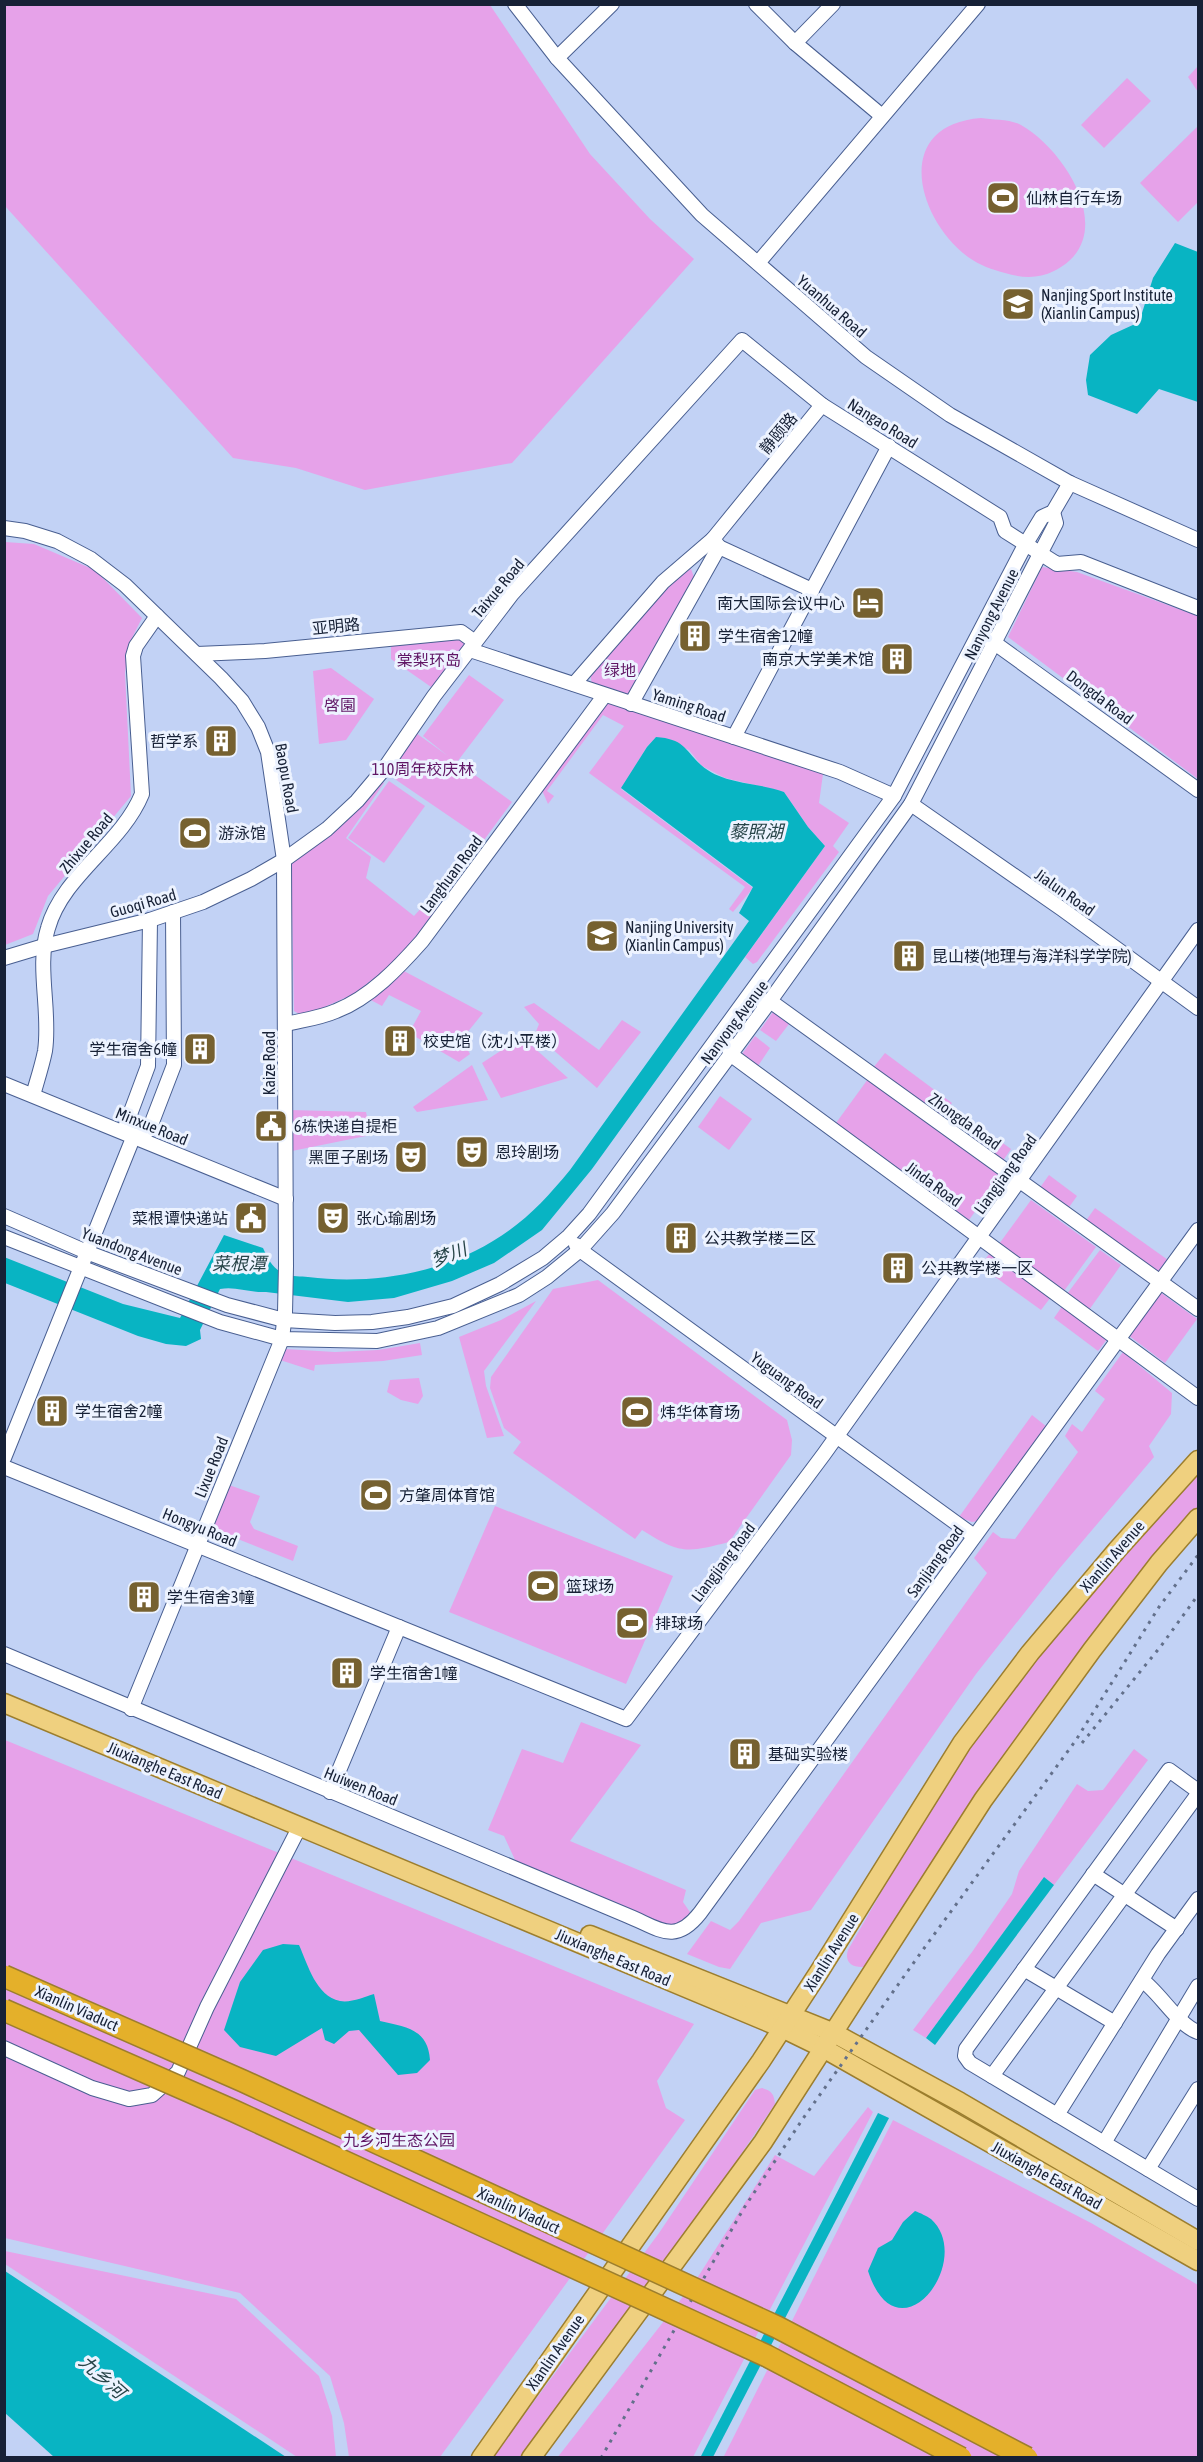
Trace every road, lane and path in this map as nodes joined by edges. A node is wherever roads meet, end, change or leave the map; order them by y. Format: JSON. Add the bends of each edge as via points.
{"nodes":[{"id":1,"x":515,"y":4,"type":"edge"},
{"id":2,"x":612,"y":4,"type":"edge"},
{"id":3,"x":756,"y":4,"type":"edge"},
{"id":4,"x":833,"y":4,"type":"edge"},
{"id":5,"x":978,"y":4,"type":"edge"},
{"id":6,"x":795,"y":43,"type":"junction"},
{"id":7,"x":557,"y":58,"type":"junction"},
{"id":8,"x":882,"y":116,"type":"junction"},
{"id":9,"x":758,"y":263,"type":"junction"},
{"id":10,"x":742,"y":340,"type":"joint"},
{"id":11,"x":822,"y":405,"type":"junction"},
{"id":12,"x":889,"y":446,"type":"junction"},
{"id":13,"x":1070,"y":483,"type":"junction"},
{"id":14,"x":1050,"y":517,"type":"junction"},
{"id":15,"x":4,"y":528,"type":"edge"},
{"id":16,"x":1198,"y":540,"type":"edge"},
{"id":17,"x":716,"y":543,"type":"junction"},
{"id":18,"x":1025,"y":545,"type":"junction"},
{"id":19,"x":1040,"y":554,"type":"junction"},
{"id":20,"x":812,"y":590,"type":"junction"},
{"id":21,"x":1198,"y":608,"type":"edge"},
{"id":22,"x":157,"y":616,"type":"junction"},
{"id":23,"x":980,"y":633,"type":"junction"},
{"id":24,"x":995,"y":643,"type":"junction"},
{"id":25,"x":473,"y":646,"type":"junction"},
{"id":26,"x":197,"y":654,"type":"junction"},
{"id":27,"x":574,"y":684,"type":"junction"},
{"id":28,"x":604,"y":696,"type":"junction"},
{"id":29,"x":631,"y":704,"type":"junction"},
{"id":30,"x":734,"y":737,"type":"junction"},
{"id":31,"x":1198,"y":790,"type":"edge"},
{"id":32,"x":894,"y":796,"type":"junction"},
{"id":33,"x":910,"y":804,"type":"junction"},
{"id":34,"x":284,"y":860,"type":"junction"},
{"id":35,"x":173,"y":912,"type":"junction"},
{"id":36,"x":150,"y":920,"type":"junction"},
{"id":37,"x":1198,"y":930,"type":"edge"},
{"id":38,"x":45,"y":946,"type":"junction"},
{"id":39,"x":4,"y":958,"type":"edge"},
{"id":40,"x":1162,"y":981,"type":"junction"},
{"id":41,"x":753,"y":990,"type":"junction"},
{"id":42,"x":770,"y":1001,"type":"junction"},
{"id":43,"x":1198,"y":1008,"type":"edge"},
{"id":44,"x":286,"y":1023,"type":"junction"},
{"id":45,"x":716,"y":1041,"type":"junction"},
{"id":46,"x":730,"y":1054,"type":"junction"},
{"id":47,"x":4,"y":1084,"type":"edge"},
{"id":48,"x":33,"y":1095,"type":"junction"},
{"id":49,"x":133,"y":1138,"type":"junction"},
{"id":50,"x":1020,"y":1180,"type":"junction"},
{"id":51,"x":286,"y":1198,"type":"junction"},
{"id":52,"x":4,"y":1216,"type":"edge"},
{"id":53,"x":1198,"y":1230,"type":"edge"},
{"id":54,"x":569,"y":1236,"type":"junction"},
{"id":55,"x":4,"y":1237,"type":"edge"},
{"id":56,"x":979,"y":1237,"type":"junction"},
{"id":57,"x":580,"y":1250,"type":"junction"},
{"id":58,"x":89,"y":1253,"type":"junction"},
{"id":59,"x":82,"y":1268,"type":"junction"},
{"id":60,"x":1161,"y":1281,"type":"junction"},
{"id":61,"x":1198,"y":1309,"type":"edge"},
{"id":62,"x":433,"y":1311,"type":"junction"},
{"id":63,"x":284,"y":1317,"type":"junction"},
{"id":64,"x":438,"y":1328,"type":"junction"},
{"id":65,"x":282,"y":1339,"type":"junction"},
{"id":66,"x":1118,"y":1339,"type":"junction"},
{"id":67,"x":1198,"y":1398,"type":"edge"},
{"id":68,"x":837,"y":1436,"type":"junction"},
{"id":69,"x":4,"y":1458,"type":"edge"},
{"id":70,"x":1198,"y":1460,"type":"edge"},
{"id":71,"x":4,"y":1467,"type":"edge"},
{"id":72,"x":1198,"y":1518,"type":"edge"},
{"id":73,"x":974,"y":1536,"type":"junction"},
{"id":74,"x":198,"y":1544,"type":"junction"},
{"id":75,"x":399,"y":1627,"type":"junction"},
{"id":76,"x":423,"y":1637,"type":"joint"},
{"id":77,"x":4,"y":1654,"type":"edge"},
{"id":78,"x":4,"y":1690,"type":"edge"},
{"id":79,"x":4,"y":1703,"type":"edge"},
{"id":80,"x":131,"y":1709,"type":"junction"},
{"id":81,"x":330,"y":1792,"type":"junction"},
{"id":82,"x":1198,"y":1792,"type":"edge"},
{"id":83,"x":300,"y":1826,"type":"junction"},
{"id":84,"x":1093,"y":1874,"type":"junction"},
{"id":85,"x":1125,"y":1894,"type":"junction"},
{"id":86,"x":1198,"y":1899,"type":"edge"},
{"id":87,"x":700,"y":1913,"type":"joint"},
{"id":88,"x":1177,"y":1929,"type":"junction"},
{"id":89,"x":1024,"y":1969,"type":"junction"},
{"id":90,"x":4,"y":1977,"type":"edge"},
{"id":91,"x":1142,"y":1980,"type":"junction"},
{"id":92,"x":1198,"y":1986,"type":"edge"},
{"id":93,"x":1056,"y":1988,"type":"junction"},
{"id":94,"x":4,"y":2010,"type":"edge"},
{"id":95,"x":1179,"y":2017,"type":"junction"},
{"id":96,"x":787,"y":2021,"type":"junction"},
{"id":97,"x":1115,"y":2023,"type":"junction"},
{"id":98,"x":832,"y":2032,"type":"junction"},
{"id":99,"x":1198,"y":2032,"type":"edge"},
{"id":100,"x":4,"y":2048,"type":"edge"},
{"id":101,"x":823,"y":2048,"type":"junction"},
{"id":102,"x":992,"y":2076,"type":"junction"},
{"id":103,"x":1198,"y":2089,"type":"edge"},
{"id":104,"x":1057,"y":2115,"type":"junction"},
{"id":105,"x":1104,"y":2143,"type":"junction"},
{"id":106,"x":1148,"y":2169,"type":"junction"},
{"id":107,"x":1198,"y":2199,"type":"edge"},
{"id":108,"x":1198,"y":2241,"type":"edge"},
{"id":109,"x":1198,"y":2261,"type":"edge"},
{"id":110,"x":481,"y":2457,"type":"edge"},
{"id":111,"x":531,"y":2457,"type":"edge"},
{"id":112,"x":961,"y":2457,"type":"edge"},
{"id":113,"x":1027,"y":2457,"type":"edge"}],
"edges":[{"from":1,"to":7,"type":"street","name":"Yuanhua Road"},
{"from":2,"to":7,"type":"street"},
{"from":3,"to":6,"type":"street"},
{"from":4,"to":6,"type":"street"},
{"from":5,"to":8,"type":"street"},
{"from":6,"to":8,"type":"street"},
{"from":7,"to":9,"type":"street","name":"Yuanhua Road","via":[[702,215]]},
{"from":8,"to":9,"type":"street"},
{"from":9,"to":13,"type":"street","name":"Yuanhua Road","via":[[866,357],[950,415]]},
{"from":10,"to":11,"type":"street","name":"Nangao Road"},
{"from":10,"to":25,"type":"street","name":"Taixue Road","via":[[512,594]]},
{"from":11,"to":12,"type":"street","name":"Nangao Road"},
{"from":11,"to":17,"type":"street","name":"静颐路","via":[[758,482]]},
{"from":12,"to":18,"type":"street","name":"Nangao Road","via":[[1000,517],[1005,531]]},
{"from":12,"to":20,"type":"street"},
{"from":13,"to":14,"type":"street"},
{"from":13,"to":16,"type":"street","name":"Yuanhua Road"},
{"from":14,"to":18,"type":"street","name":"Nanyong Avenue"},
{"from":14,"to":19,"type":"street","name":"Nanyong Avenue"},
{"from":15,"to":22,"type":"street","name":"Baopu Road","via":[[57,541],[91,559],[126,585]]},
{"from":17,"to":20,"type":"street"},
{"from":17,"to":27,"type":"street","via":[[663,582]]},
{"from":17,"to":29,"type":"street"},
{"from":18,"to":19,"type":"street","name":"Nangao Road"},
{"from":18,"to":23,"type":"street","name":"Nanyong Avenue"},
{"from":19,"to":21,"type":"street","name":"Nangao Road","via":[[1057,564],[1082,562]]},
{"from":19,"to":24,"type":"street","name":"Nanyong Avenue"},
{"from":20,"to":30,"type":"street"},
{"from":22,"to":26,"type":"street","name":"Baopu Road"},
{"from":22,"to":38,"type":"street","name":"Zhixue Road","via":[[133,656],[142,794],[118,832],[57,904],[47,928]]},
{"from":23,"to":24,"type":"street","name":"Dongda Road"},
{"from":23,"to":32,"type":"street","name":"Nanyong Avenue"},
{"from":24,"to":31,"type":"street","name":"Dongda Road"},
{"from":24,"to":33,"type":"street","name":"Nanyong Avenue"},
{"from":25,"to":26,"type":"street","name":"亚明路","via":[[460,632]]},
{"from":25,"to":27,"type":"street","name":"Yaming Road"},
{"from":25,"to":34,"type":"street","name":"Taixue Road","via":[[357,801]]},
{"from":26,"to":34,"type":"street","name":"Baopu Road","via":[[242,701],[258,727],[268,752]]},
{"from":27,"to":28,"type":"street","name":"Yaming Road"},
{"from":28,"to":29,"type":"street","name":"Yaming Road"},
{"from":28,"to":44,"type":"street","name":"Langhuan Road","via":[[402,964],[337,1011]]},
{"from":29,"to":30,"type":"street","name":"Yaming Road"},
{"from":30,"to":32,"type":"street","name":"Yaming Road","via":[[840,772]]},
{"from":32,"to":41,"type":"street","name":"Nanyong Avenue"},
{"from":33,"to":40,"type":"street","name":"Jialun Road"},
{"from":33,"to":42,"type":"street","name":"Nanyong Avenue"},
{"from":34,"to":35,"type":"street","name":"Guoqi Road","via":[[242,884]]},
{"from":34,"to":44,"type":"street","name":"Kaize Road"},
{"from":35,"to":36,"type":"street","name":"Guoqi Road"},
{"from":35,"to":49,"type":"street","via":[[174,1065],[149,1130]]},
{"from":36,"to":38,"type":"street","name":"Guoqi Road"},
{"from":36,"to":49,"type":"street","via":[[148,1066],[126,1125]]},
{"from":37,"to":40,"type":"street","name":"Liangjiang Road"},
{"from":38,"to":39,"type":"street","name":"Guoqi Road"},
{"from":38,"to":48,"type":"street","name":"Zhixue Road","via":[[45,1050]]},
{"from":40,"to":43,"type":"street","name":"Jialun Road"},
{"from":40,"to":50,"type":"street","name":"Liangjiang Road"},
{"from":41,"to":42,"type":"street","name":"Zhongda Road","via":[[754,999]]},
{"from":41,"to":45,"type":"street","name":"Nanyong Avenue"},
{"from":42,"to":46,"type":"street","name":"Nanyong Avenue"},
{"from":42,"to":50,"type":"street","name":"Zhongda Road"},
{"from":44,"to":51,"type":"street","name":"Kaize Road"},
{"from":45,"to":46,"type":"street","name":"Jinda Road","via":[[726,1040]]},
{"from":45,"to":54,"type":"street","name":"Nanyong Avenue"},
{"from":46,"to":56,"type":"street","name":"Jinda Road"},
{"from":46,"to":57,"type":"street","name":"Nanyong Avenue","via":[[613,1214]]},
{"from":47,"to":48,"type":"street","name":"Minxue Road"},
{"from":48,"to":49,"type":"street","name":"Minxue Road"},
{"from":49,"to":51,"type":"street","name":"Minxue Road"},
{"from":49,"to":58,"type":"street"},
{"from":50,"to":56,"type":"street","name":"Liangjiang Road"},
{"from":50,"to":60,"type":"street","name":"Zhongda Road"},
{"from":51,"to":63,"type":"street","name":"Kaize Road"},
{"from":52,"to":58,"type":"street","name":"Yuandong Avenue"},
{"from":53,"to":60,"type":"street","name":"Sanjiang Road"},
{"from":54,"to":57,"type":"street","name":"Yuguang Road"},
{"from":54,"to":62,"type":"street","name":"Nanyong Avenue","via":[[543,1258],[500,1284]]},
{"from":55,"to":59,"type":"street","name":"Yuandong Avenue"},
{"from":56,"to":66,"type":"street","name":"Jinda Road"},
{"from":56,"to":68,"type":"street","name":"Liangjiang Road"},
{"from":57,"to":64,"type":"street","name":"Nanyong Avenue","via":[[519,1295]]},
{"from":57,"to":68,"type":"street","name":"Yuguang Road"},
{"from":58,"to":59,"type":"street"},
{"from":58,"to":63,"type":"street","name":"Yuandong Avenue","via":[[227,1305]]},
{"from":59,"to":65,"type":"street","name":"Yuandong Avenue","via":[[220,1322]]},
{"from":59,"to":69,"type":"street"},
{"from":60,"to":61,"type":"street","name":"Zhongda Road"},
{"from":60,"to":66,"type":"street","name":"Sanjiang Road"},
{"from":62,"to":63,"type":"street","name":"Nanyong Avenue","via":[[372,1322],[308,1323]]},
{"from":62,"to":64,"type":"street"},
{"from":63,"to":65,"type":"street","name":"Lixue Road"},
{"from":64,"to":65,"type":"street","name":"Nanyong Avenue","via":[[377,1341]]},
{"from":65,"to":74,"type":"street","name":"Lixue Road"},
{"from":66,"to":67,"type":"street","name":"Jinda Road"},
{"from":66,"to":73,"type":"street","name":"Sanjiang Road"},
{"from":68,"to":73,"type":"street","name":"Yuguang Road"},
{"from":68,"to":76,"type":"street","name":"Liangjiang Road","via":[[626,1719]]},
{"from":70,"to":96,"type":"main road","name":"Xianlin Avenue","via":[[1030,1653],[962,1743]]},
{"from":71,"to":74,"type":"street","name":"Hongyu Road"},
{"from":72,"to":98,"type":"main road","via":[[1159,1563],[1028,1736],[948,1851]]},
{"from":73,"to":87,"type":"street","name":"Sanjiang Road"},
{"from":74,"to":75,"type":"street","name":"Hongyu Road"},
{"from":74,"to":80,"type":"street","name":"Lixue Road"},
{"from":75,"to":76,"type":"street","name":"Hongyu Road"},
{"from":75,"to":81,"type":"street"},
{"from":77,"to":80,"type":"street","name":"Huiwen Road"},
{"from":78,"to":96,"type":"main road","name":"Jiuxianghe East Road"},
{"from":79,"to":83,"type":"main road","name":"Jiuxianghe East Road"},
{"from":80,"to":81,"type":"street","name":"Huiwen Road"},
{"from":81,"to":87,"type":"street","name":"Huiwen Road","via":[[668,1932],[689,1927]]},
{"from":82,"to":84,"type":"street","via":[[1169,1770]]},
{"from":82,"to":85,"type":"street"},
{"from":83,"to":96,"type":"main road","name":"Jiuxianghe East Road"},
{"from":83,"to":100,"type":"street","via":[[178,2072],[152,2095],[129,2099],[92,2088]]},
{"from":84,"to":85,"type":"street"},
{"from":84,"to":89,"type":"street"},
{"from":85,"to":88,"type":"street"},
{"from":85,"to":93,"type":"street"},
{"from":86,"to":88,"type":"street"},
{"from":88,"to":91,"type":"street"},
{"from":89,"to":93,"type":"street"},
{"from":89,"to":102,"type":"street","via":[[966,2049],[970,2063]]},
{"from":90,"to":113,"type":"highway","name":"Xianlin Viaduct","bridge":true,"via":[[243,2081],[777,2327]]},
{"from":91,"to":95,"type":"street"},
{"from":91,"to":97,"type":"street"},
{"from":92,"to":95,"type":"street"},
{"from":93,"to":97,"type":"street"},
{"from":93,"to":102,"type":"street"},
{"from":94,"to":112,"type":"highway","name":"Xianlin Viaduct","bridge":true,"via":[[234,2111],[767,2356]]},
{"from":95,"to":99,"type":"street"},
{"from":95,"to":105,"type":"street"},
{"from":96,"to":98,"type":"main road","name":"Jiuxianghe East Road"},
{"from":96,"to":101,"type":"main road","name":"Jiuxianghe East Road"},
{"from":96,"to":110,"type":"main road","name":"Xianlin Avenue"},
{"from":97,"to":104,"type":"street"},
{"from":98,"to":101,"type":"main road"},
{"from":98,"to":108,"type":"main road","name":"Jiuxianghe East Road"},
{"from":101,"to":109,"type":"main road","name":"Jiuxianghe East Road"},
{"from":101,"to":111,"type":"main road","via":[[763,2142]]},
{"from":102,"to":104,"type":"street"},
{"from":103,"to":106,"type":"street"},
{"from":104,"to":105,"type":"street"},
{"from":105,"to":106,"type":"street"},
{"from":106,"to":107,"type":"street"}]}
